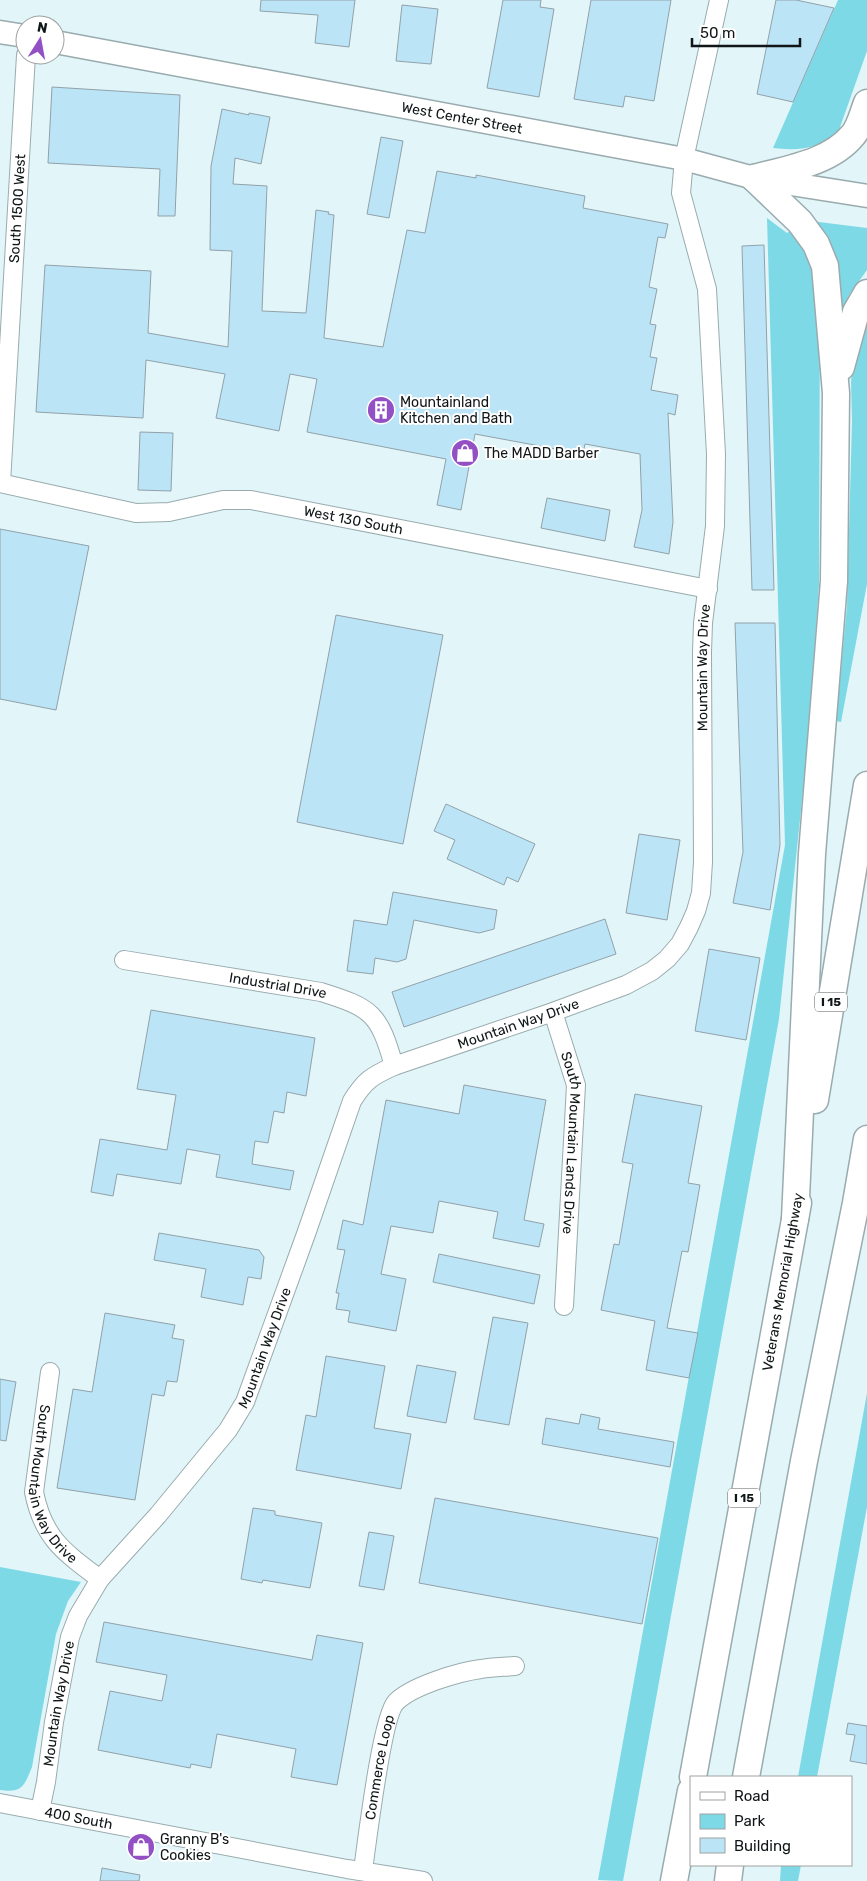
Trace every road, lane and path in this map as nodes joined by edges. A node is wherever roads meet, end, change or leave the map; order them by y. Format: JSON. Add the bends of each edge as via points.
{"nodes":[{"id":1,"x":719,"y":0,"type":"edge"},
{"id":2,"x":0,"y":32,"type":"edge"},
{"id":3,"x":15,"y":34,"type":"edge"},
{"id":4,"x":65,"y":44,"type":"edge"},
{"id":5,"x":25,"y":65,"type":"edge"},
{"id":6,"x":867,"y":103,"type":"edge"},
{"id":7,"x":684,"y":159,"type":"junction"},
{"id":8,"x":754,"y":178,"type":"junction"},
{"id":9,"x":867,"y":196,"type":"edge"},
{"id":10,"x":867,"y":293,"type":"edge"},
{"id":11,"x":836,"y":393,"type":"junction"},
{"id":12,"x":0,"y":483,"type":"edge"},
{"id":13,"x":708,"y":589,"type":"junction"},
{"id":14,"x":867,"y":785,"type":"edge"},
{"id":15,"x":124,"y":960,"type":"dead end"},
{"id":16,"x":553,"y":1012,"type":"junction"},
{"id":17,"x":394,"y":1066,"type":"junction"},
{"id":18,"x":867,"y":1140,"type":"edge"},
{"id":19,"x":862,"y":1193,"type":"edge"},
{"id":20,"x":795,"y":1219,"type":"junction"},
{"id":21,"x":564,"y":1306,"type":"dead end"},
{"id":22,"x":50,"y":1372,"type":"dead end"},
{"id":23,"x":100,"y":1578,"type":"junction"},
{"id":24,"x":515,"y":1666,"type":"dead end"},
{"id":25,"x":693,"y":1776,"type":"edge"},
{"id":26,"x":746,"y":1776,"type":"edge"},
{"id":27,"x":690,"y":1796,"type":"edge"},
{"id":28,"x":0,"y":1803,"type":"edge"},
{"id":29,"x":40,"y":1811,"type":"junction"},
{"id":30,"x":730,"y":1866,"type":"edge"},
{"id":31,"x":351,"y":1873,"type":"edge"},
{"id":32,"x":675,"y":1877,"type":"edge"},
{"id":33,"x":423,"y":1881,"type":"edge"},
{"id":34,"x":728,"y":1881,"type":"edge"}],
"edges":[{"from":1,"to":7,"type":"street","name":"Mountain Way Drive"},
{"from":2,"to":3,"type":"main road"},
{"from":4,"to":7,"type":"main road","name":"West Center Street"},
{"from":5,"to":12,"type":"street","name":"South 1500 West"},
{"from":6,"to":8,"type":"highway","via":[[854,134],[839,148],[821,158]]},
{"from":7,"to":8,"type":"main road","name":"West Center Street"},
{"from":7,"to":13,"type":"street","name":"Mountain Way Drive","via":[[681,193],[708,299],[716,483]]},
{"from":8,"to":9,"type":"main road","name":"West Center Street"},
{"from":8,"to":11,"type":"highway","via":[[800,222],[816,244],[825,266]]},
{"from":10,"to":11,"type":"highway","via":[[856,312],[848,337]]},
{"from":11,"to":20,"type":"highway","via":[[834,581],[812,854]]},
{"from":12,"to":13,"type":"street","name":"West 130 South","via":[[136,512],[169,512],[223,500],[252,500]]},
{"from":13,"to":16,"type":"street","name":"Mountain Way Drive","via":[[702,652],[703,862],[696,911],[680,944],[652,971],[626,985]]},
{"from":14,"to":20,"type":"highway","name":"Veterans Memorial Highway","number":"I 15"},
{"from":15,"to":17,"type":"street","name":"Industrial Drive","via":[[321,992],[348,1001],[364,1008],[374,1018],[385,1036]]},
{"from":16,"to":17,"type":"street","name":"Mountain Way Drive"},
{"from":16,"to":21,"type":"street","name":"South Mountain Lands Drive","via":[[576,1086]]},
{"from":17,"to":23,"type":"street","name":"Mountain Way Drive","via":[[372,1076],[352,1101],[245,1402],[228,1430],[158,1515]]},
{"from":18,"to":19,"type":"highway"},
{"from":19,"to":26,"type":"highway","via":[[804,1462]]},
{"from":20,"to":25,"type":"highway","name":"Veterans Memorial Highway","number":"I 15"},
{"from":22,"to":23,"type":"street","name":"South Mountain Way Drive","via":[[34,1492],[38,1511],[46,1530],[60,1546]]},
{"from":23,"to":29,"type":"street","name":"Mountain Way Drive","via":[[70,1638]]},
{"from":24,"to":31,"type":"street","name":"Commerce Loop","via":[[479,1669],[431,1682],[407,1693],[395,1703],[389,1714]]},
{"from":27,"to":32,"type":"highway"},
{"from":28,"to":29,"type":"street","name":"400 South"},
{"from":29,"to":31,"type":"street","name":"400 South"},
{"from":30,"to":34,"type":"highway"},
{"from":31,"to":33,"type":"street","name":"400 South"}]}
